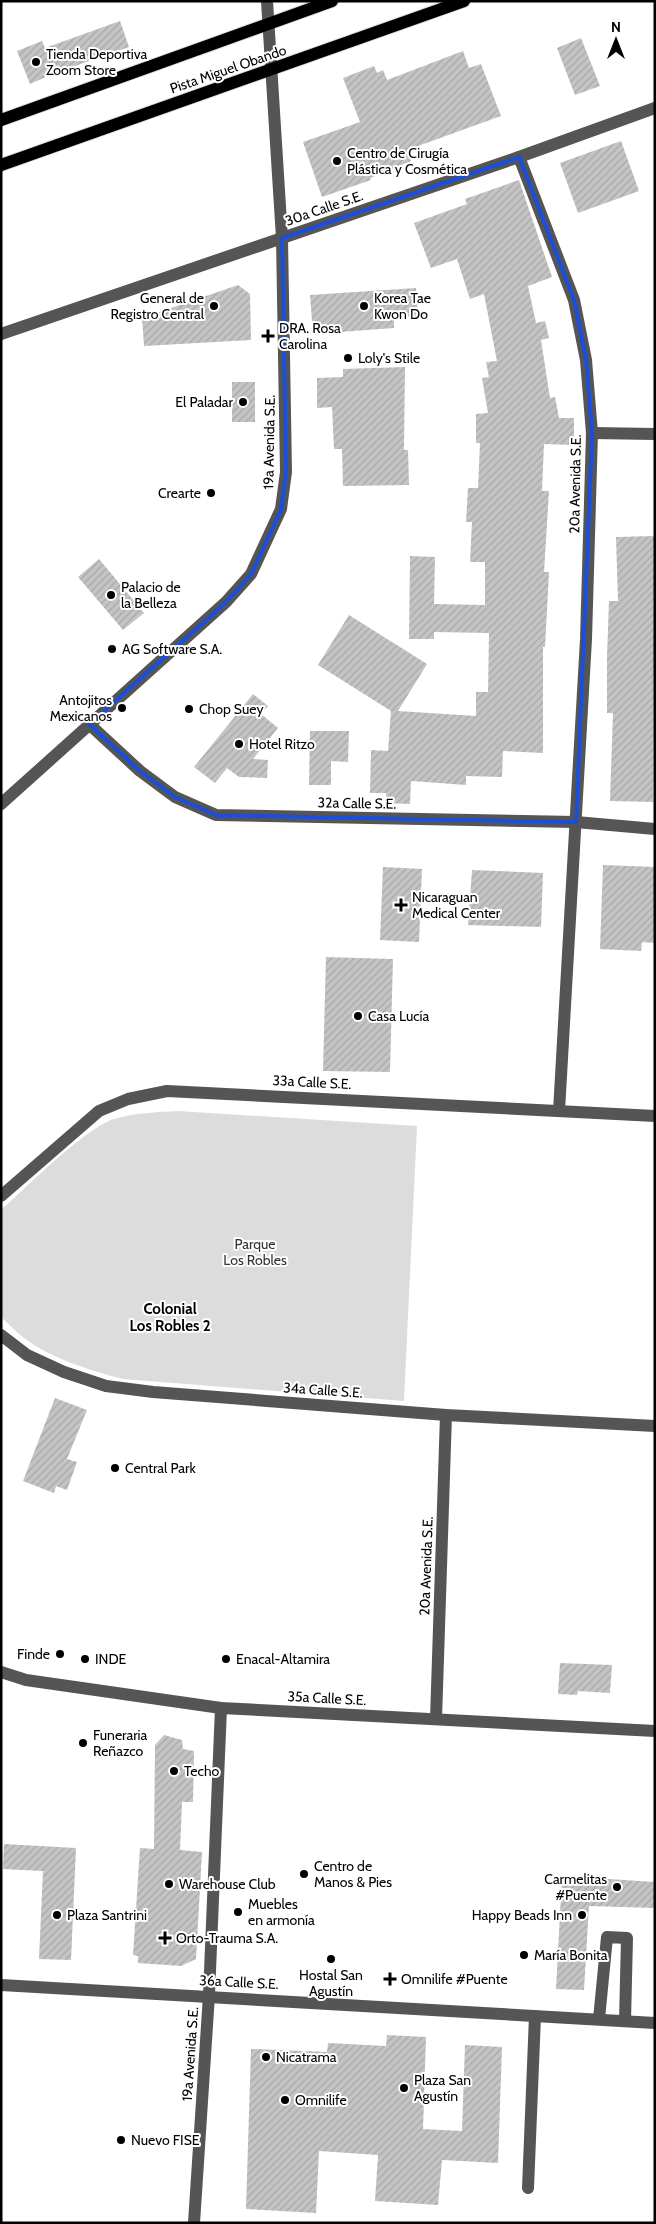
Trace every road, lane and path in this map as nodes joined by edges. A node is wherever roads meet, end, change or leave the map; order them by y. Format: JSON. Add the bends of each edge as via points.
{"nodes":[{"id":1,"x":266,"y":1,"type":"edge"},
{"id":2,"x":332,"y":1,"type":"edge"},
{"id":3,"x":464,"y":1,"type":"edge"},
{"id":4,"x":268,"y":24,"type":"junction"},
{"id":5,"x":271,"y":69,"type":"junction"},
{"id":6,"x":655,"y":108,"type":"edge"},
{"id":7,"x":1,"y":120,"type":"edge"},
{"id":8,"x":519,"y":157,"type":"junction"},
{"id":9,"x":1,"y":165,"type":"edge"},
{"id":10,"x":282,"y":238,"type":"junction"},
{"id":11,"x":1,"y":334,"type":"edge"},
{"id":12,"x":592,"y":433,"type":"junction"},
{"id":13,"x":655,"y":434,"type":"edge"},
{"id":14,"x":89,"y":724,"type":"junction"},
{"id":15,"x":1,"y":804,"type":"edge"},
{"id":16,"x":576,"y":822,"type":"junction"},
{"id":17,"x":655,"y":829,"type":"edge"},
{"id":18,"x":559,"y":1111,"type":"junction"},
{"id":19,"x":655,"y":1116,"type":"edge"},
{"id":20,"x":1,"y":1196,"type":"edge"},
{"id":21,"x":1,"y":1335,"type":"edge"},
{"id":22,"x":446,"y":1415,"type":"junction"},
{"id":23,"x":655,"y":1426,"type":"edge"},
{"id":24,"x":1,"y":1672,"type":"edge"},
{"id":25,"x":221,"y":1708,"type":"junction"},
{"id":26,"x":436,"y":1719,"type":"junction"},
{"id":27,"x":655,"y":1731,"type":"edge"},
{"id":28,"x":1,"y":1984,"type":"edge"},
{"id":29,"x":208,"y":1995,"type":"junction"},
{"id":30,"x":535,"y":2016,"type":"junction"},
{"id":31,"x":599,"y":2019,"type":"junction"},
{"id":32,"x":625,"y":2021,"type":"junction"},
{"id":33,"x":655,"y":2023,"type":"edge"},
{"id":34,"x":528,"y":2188,"type":"dead end"},
{"id":35,"x":194,"y":2223,"type":"edge"}],
"edges":[{"from":1,"to":4,"type":"street","name":"19a Avenida S.E."},
{"from":2,"to":4,"type":"main road","name":"Pista Miguel Obando"},
{"from":3,"to":5,"type":"main road","name":"Pista Miguel Obando"},
{"from":4,"to":5,"type":"street","name":"19a Avenida S.E."},
{"from":4,"to":7,"type":"main road","name":"Pista Miguel Obando"},
{"from":5,"to":9,"type":"main road","name":"Pista Miguel Obando"},
{"from":5,"to":10,"type":"street","name":"19a Avenida S.E."},
{"from":6,"to":8,"type":"street","name":"30a Calle S.E."},
{"from":8,"to":10,"type":"street","name":"30a Calle S.E."},
{"from":8,"to":12,"type":"street","name":"20a Avenida S.E.","via":[[574,300],[586,360]]},
{"from":10,"to":11,"type":"street","name":"30a Calle S.E."},
{"from":10,"to":14,"type":"street","name":"19a Avenida S.E.","via":[[286,472],[281,509],[251,574],[226,602]]},
{"from":12,"to":13,"type":"street"},
{"from":12,"to":16,"type":"street","name":"20a Avenida S.E."},
{"from":14,"to":15,"type":"street","name":"19a Avenida S.E."},
{"from":14,"to":16,"type":"street","name":"32a Calle S.E.","via":[[140,771],[176,797],[216,815]]},
{"from":16,"to":17,"type":"street","name":"32a Calle S.E."},
{"from":16,"to":18,"type":"street","name":"20a Avenida S.E."},
{"from":18,"to":19,"type":"street","name":"33a Calle S.E."},
{"from":18,"to":20,"type":"street","name":"33a Calle S.E.","via":[[167,1091],[128,1098],[99,1111]]},
{"from":21,"to":22,"type":"street","name":"34a Calle S.E.","via":[[27,1355],[106,1386]]},
{"from":22,"to":23,"type":"street","name":"34a Calle S.E."},
{"from":22,"to":26,"type":"street","name":"20a Avenida S.E."},
{"from":24,"to":25,"type":"street","name":"35a Calle S.E.","via":[[26,1680]]},
{"from":25,"to":26,"type":"street","name":"35a Calle S.E."},
{"from":25,"to":29,"type":"street","name":"19a Avenida S.E."},
{"from":26,"to":27,"type":"street","name":"35a Calle S.E."},
{"from":28,"to":29,"type":"street","name":"36a Calle S.E."},
{"from":29,"to":30,"type":"street","name":"36a Calle S.E."},
{"from":29,"to":35,"type":"street","name":"19a Avenida S.E."},
{"from":30,"to":31,"type":"street","name":"36a Calle S.E."},
{"from":30,"to":34,"type":"street"},
{"from":31,"to":32,"type":"street","name":"36a Calle S.E."},
{"from":31,"to":32,"type":"street","via":[[607,1937],[627,1938]]},
{"from":32,"to":33,"type":"street","name":"36a Calle S.E."}]}
